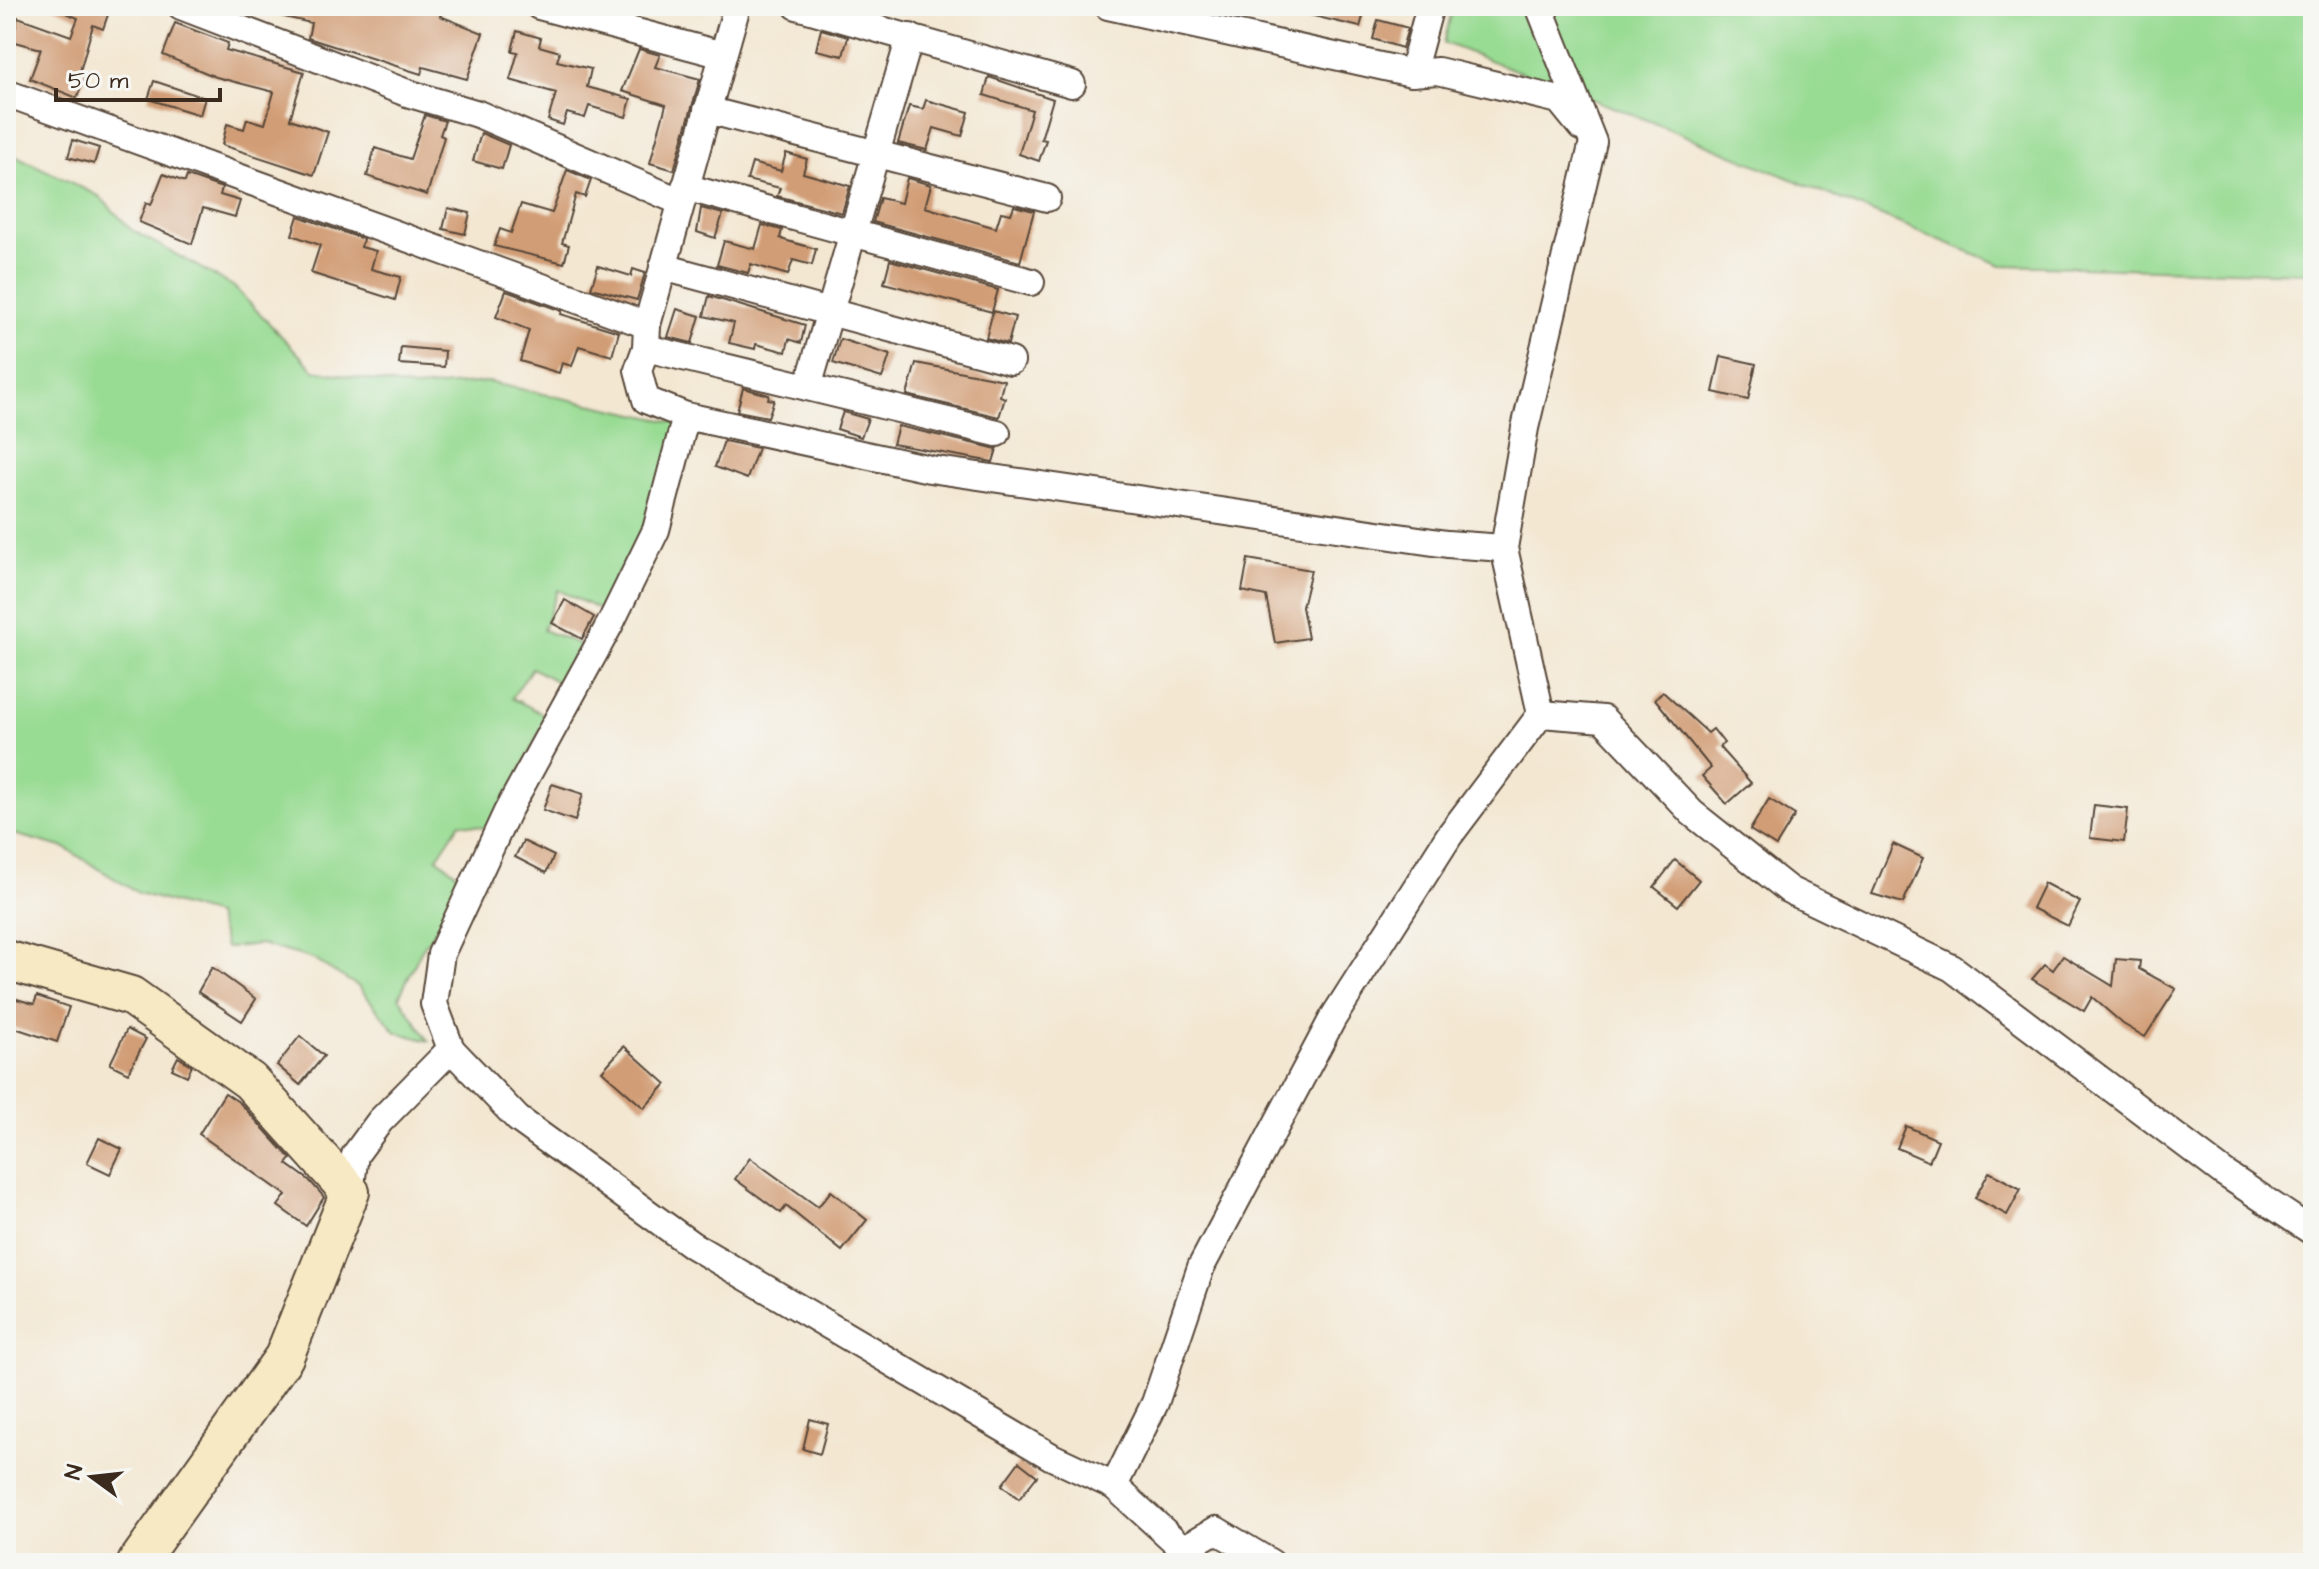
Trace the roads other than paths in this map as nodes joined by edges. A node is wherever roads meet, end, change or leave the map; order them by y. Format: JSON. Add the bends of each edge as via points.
{"nodes":[{"id":1,"x":181,"y":6,"type":"edge"},
{"id":2,"x":539,"y":6,"type":"edge"},
{"id":3,"x":737,"y":6,"type":"edge"},
{"id":4,"x":797,"y":6,"type":"edge"},
{"id":5,"x":1108,"y":6,"type":"edge"},
{"id":6,"x":1430,"y":6,"type":"edge"},
{"id":7,"x":1539,"y":6,"type":"edge"},
{"id":8,"x":910,"y":37,"type":"junction"},
{"id":9,"x":723,"y":55,"type":"junction"},
{"id":10,"x":1412,"y":73,"type":"junction"},
{"id":11,"x":1072,"y":84,"type":"dead end"},
{"id":12,"x":6,"y":93,"type":"edge"},
{"id":13,"x":707,"y":110,"type":"junction"},
{"id":14,"x":1593,"y":142,"type":"junction"},
{"id":15,"x":876,"y":156,"type":"junction"},
{"id":16,"x":683,"y":195,"type":"junction"},
{"id":17,"x":1047,"y":198,"type":"dead end"},
{"id":18,"x":853,"y":234,"type":"junction"},
{"id":19,"x":663,"y":267,"type":"junction"},
{"id":20,"x":1031,"y":282,"type":"dead end"},
{"id":21,"x":830,"y":313,"type":"junction"},
{"id":22,"x":646,"y":337,"type":"junction"},
{"id":23,"x":1011,"y":361,"type":"dead end"},
{"id":24,"x":808,"y":387,"type":"junction"},
{"id":25,"x":686,"y":416,"type":"junction"},
{"id":26,"x":997,"y":433,"type":"dead end"},
{"id":27,"x":1504,"y":548,"type":"junction"},
{"id":28,"x":1541,"y":714,"type":"junction"},
{"id":29,"x":6,"y":960,"type":"edge"},
{"id":30,"x":451,"y":1049,"type":"junction"},
{"id":31,"x":350,"y":1192,"type":"junction"},
{"id":32,"x":2313,"y":1232,"type":"edge"},
{"id":33,"x":1114,"y":1486,"type":"junction"},
{"id":34,"x":1191,"y":1556,"type":"edge"},
{"id":35,"x":137,"y":1563,"type":"edge"},
{"id":36,"x":1271,"y":1563,"type":"edge"}],
"edges":[{"from":1,"to":16,"type":"street"},
{"from":2,"to":9,"type":"street"},
{"from":3,"to":9,"type":"street"},
{"from":4,"to":8,"type":"street"},
{"from":5,"to":10,"type":"street"},
{"from":6,"to":10,"type":"street"},
{"from":7,"to":14,"type":"street"},
{"from":8,"to":11,"type":"street"},
{"from":8,"to":15,"type":"street"},
{"from":9,"to":13,"type":"street"},
{"from":10,"to":14,"type":"street","via":[[1438,71],[1559,100]]},
{"from":12,"to":22,"type":"street"},
{"from":13,"to":15,"type":"street"},
{"from":13,"to":16,"type":"street"},
{"from":14,"to":27,"type":"street","via":[[1525,428]]},
{"from":15,"to":17,"type":"street"},
{"from":15,"to":18,"type":"street"},
{"from":16,"to":18,"type":"street"},
{"from":16,"to":19,"type":"street"},
{"from":18,"to":20,"type":"street"},
{"from":18,"to":21,"type":"street"},
{"from":19,"to":21,"type":"street"},
{"from":19,"to":22,"type":"street"},
{"from":21,"to":23,"type":"street"},
{"from":21,"to":24,"type":"street"},
{"from":22,"to":24,"type":"street"},
{"from":22,"to":25,"type":"street","via":[[638,370],[646,400]]},
{"from":24,"to":26,"type":"street"},
{"from":25,"to":27,"type":"street","via":[[930,469]]},
{"from":25,"to":30,"type":"street","via":[[656,530],[507,812],[441,954],[434,1004]]},
{"from":27,"to":28,"type":"street"},
{"from":28,"to":32,"type":"street","via":[[1603,719],[1692,813],[1789,890],[1952,968],[2224,1173]]},
{"from":28,"to":33,"type":"street","via":[[1449,836],[1333,1018],[1201,1267],[1155,1403]]},
{"from":29,"to":31,"type":"street","via":[[131,996],[250,1081]]},
{"from":30,"to":31,"type":"street","via":[[380,1121],[355,1155]]},
{"from":30,"to":33,"type":"street","via":[[518,1119],[692,1245],[1052,1457]]},
{"from":31,"to":35,"type":"street","via":[[284,1357]]},
{"from":33,"to":34,"type":"street"},
{"from":34,"to":36,"type":"street","via":[[1216,1530]]}]}
